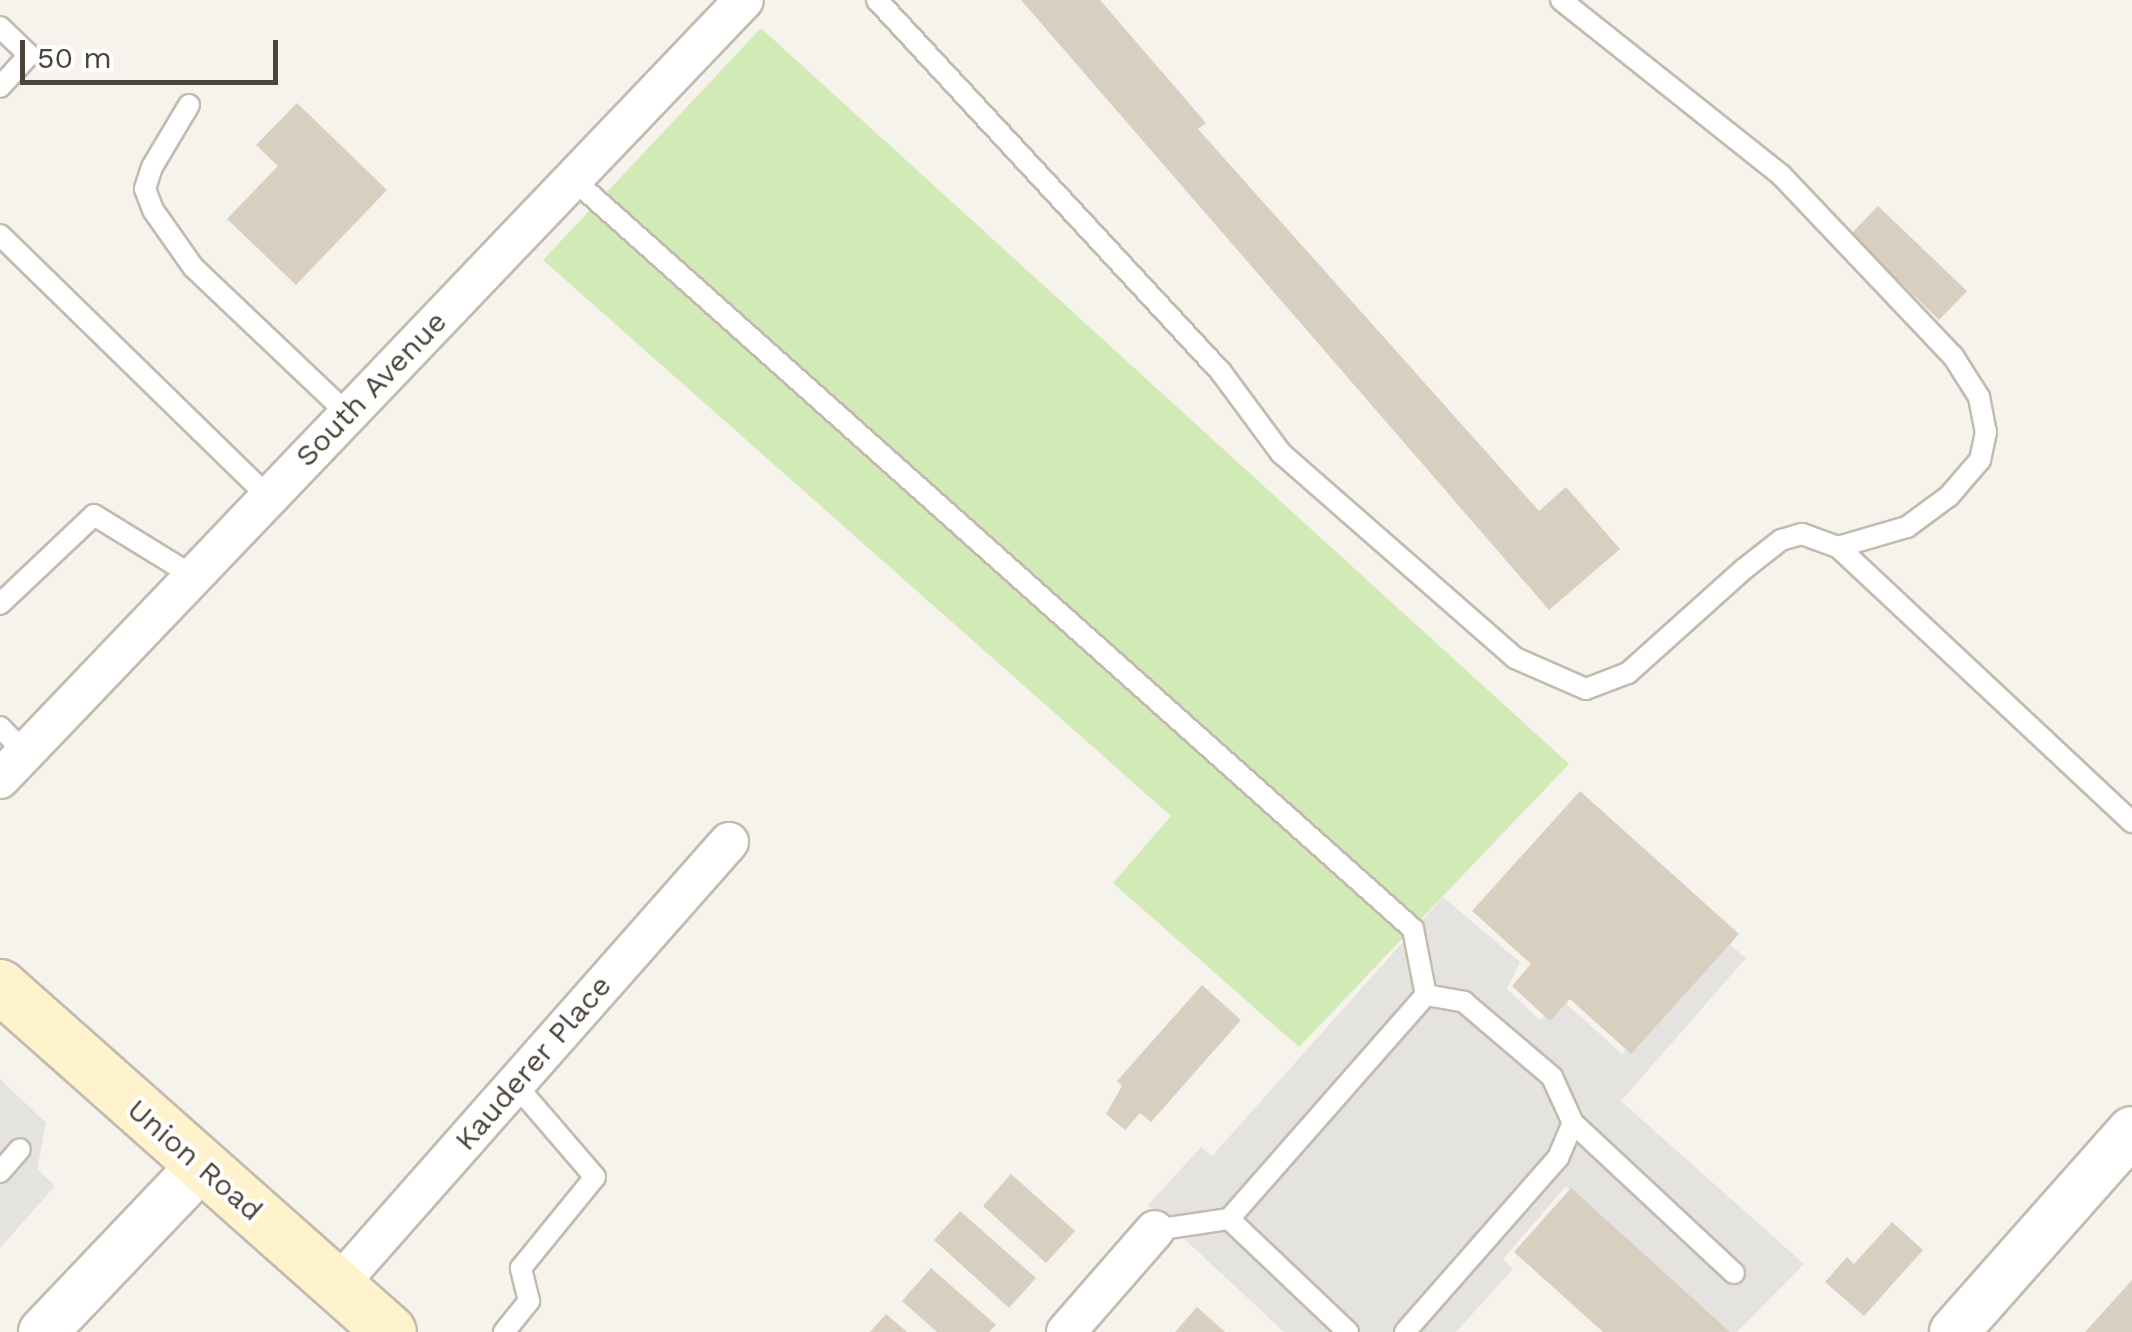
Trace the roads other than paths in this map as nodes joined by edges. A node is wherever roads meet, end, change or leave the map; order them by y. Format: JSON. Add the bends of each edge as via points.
{"nodes":[{"id":1,"x":744,"y":0,"type":"edge"},
{"id":2,"x":877,"y":0,"type":"edge"},
{"id":3,"x":1561,"y":0,"type":"edge"},
{"id":4,"x":0,"y":27,"type":"edge"},
{"id":5,"x":0,"y":87,"type":"edge"},
{"id":6,"x":189,"y":105,"type":"dead end"},
{"id":7,"x":573,"y":179,"type":"junction"},
{"id":8,"x":0,"y":235,"type":"edge"},
{"id":9,"x":347,"y":413,"type":"junction"},
{"id":10,"x":268,"y":496,"type":"junction"},
{"id":11,"x":1838,"y":547,"type":"junction"},
{"id":12,"x":193,"y":576,"type":"junction"},
{"id":13,"x":0,"y":604,"type":"edge"},
{"id":14,"x":8,"y":753,"type":"edge"},
{"id":15,"x":2132,"y":822,"type":"edge"},
{"id":16,"x":729,"y":842,"type":"dead end"},
{"id":17,"x":0,"y":986,"type":"edge"},
{"id":18,"x":1426,"y":995,"type":"junction"},
{"id":19,"x":515,"y":1084,"type":"junction"},
{"id":20,"x":1572,"y":1123,"type":"junction"},
{"id":21,"x":2132,"y":1131,"type":"edge"},
{"id":22,"x":20,"y":1148,"type":"dead end"},
{"id":23,"x":201,"y":1166,"type":"junction"},
{"id":24,"x":0,"y":1172,"type":"edge"},
{"id":25,"x":1229,"y":1218,"type":"junction"},
{"id":26,"x":1156,"y":1230,"type":"joint"},
{"id":27,"x":1734,"y":1273,"type":"dead end"},
{"id":28,"x":338,"y":1285,"type":"junction"},
{"id":29,"x":43,"y":1332,"type":"edge"},
{"id":30,"x":390,"y":1332,"type":"edge"},
{"id":31,"x":504,"y":1332,"type":"edge"},
{"id":32,"x":1066,"y":1332,"type":"edge"},
{"id":33,"x":1348,"y":1332,"type":"edge"},
{"id":34,"x":1405,"y":1332,"type":"edge"},
{"id":35,"x":1954,"y":1332,"type":"edge"}],
"edges":[{"from":1,"to":7,"type":"street","name":"South Avenue"},
{"from":2,"to":11,"type":"lane","via":[[1221,372],[1282,453],[1515,658],[1586,689],[1628,673],[1781,540],[1802,534]]},
{"from":3,"to":11,"type":"lane","via":[[1781,175],[1954,356],[1979,398],[1986,432],[1980,460],[1949,496],[1907,527]]},
{"from":4,"to":5,"type":"lane","via":[[29,55]]},
{"from":6,"to":9,"type":"lane","via":[[152,167],[145,188],[153,210],[192,266]]},
{"from":7,"to":9,"type":"street","name":"South Avenue"},
{"from":7,"to":18,"type":"lane","via":[[1413,928]]},
{"from":8,"to":10,"type":"lane"},
{"from":9,"to":10,"type":"street","name":"South Avenue"},
{"from":10,"to":12,"type":"street","name":"South Avenue"},
{"from":11,"to":15,"type":"lane"},
{"from":12,"to":13,"type":"lane","via":[[94,516]]},
{"from":12,"to":14,"type":"street","name":"South Avenue"},
{"from":16,"to":19,"type":"street","name":"Kauderer Place"},
{"from":17,"to":23,"type":"main road","name":"Union Road"},
{"from":18,"to":20,"type":"lane","via":[[1464,1002],[1552,1077]]},
{"from":18,"to":25,"type":"lane"},
{"from":19,"to":28,"type":"street","name":"Kauderer Place"},
{"from":19,"to":31,"type":"lane","via":[[595,1176],[522,1268],[530,1301]]},
{"from":20,"to":27,"type":"lane"},
{"from":20,"to":34,"type":"lane","via":[[1558,1158]]},
{"from":21,"to":35,"type":"street"},
{"from":22,"to":24,"type":"lane"},
{"from":23,"to":28,"type":"main road","name":"Union Road"},
{"from":23,"to":29,"type":"street"},
{"from":25,"to":26,"type":"lane"},
{"from":25,"to":33,"type":"lane"},
{"from":26,"to":32,"type":"street"},
{"from":28,"to":30,"type":"main road","name":"Union Road"}]}
